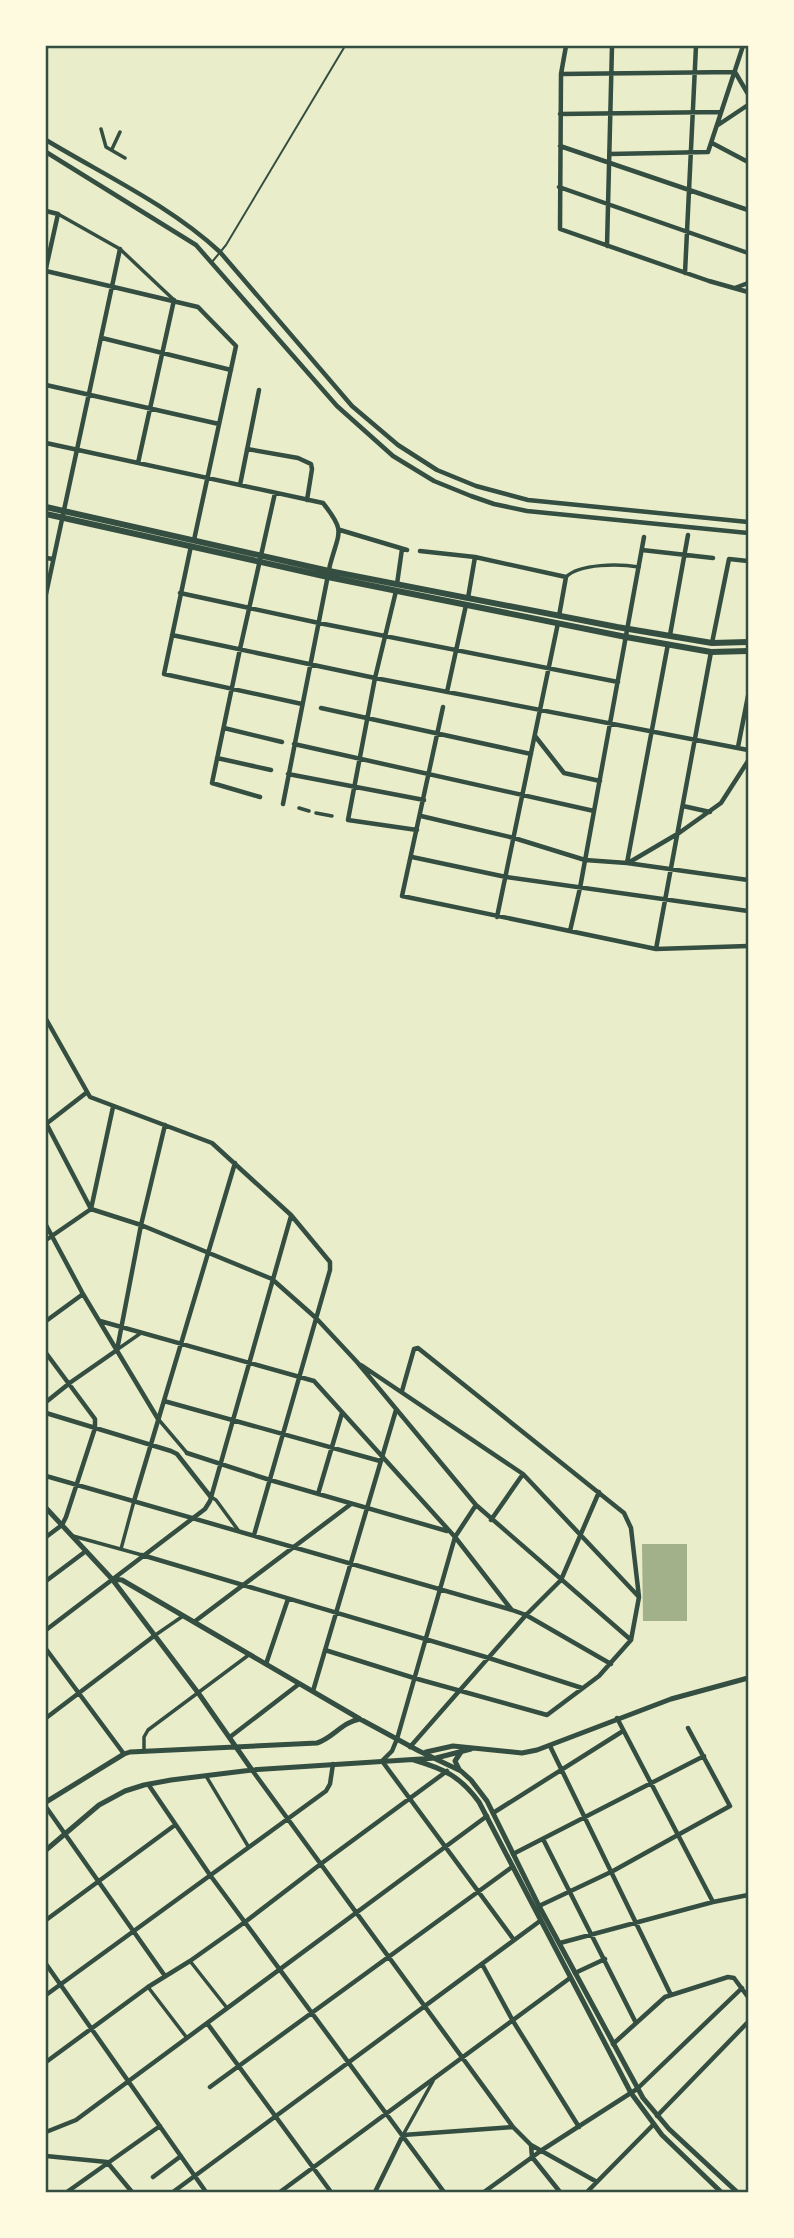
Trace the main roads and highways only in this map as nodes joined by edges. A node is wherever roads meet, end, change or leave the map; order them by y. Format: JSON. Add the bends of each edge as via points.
{"nodes":[{"id":1,"x":46,"y":507,"type":"edge"},
{"id":2,"x":46,"y":514,"type":"edge"},
{"id":3,"x":63,"y":514,"type":"junction"},
{"id":4,"x":627,"y":633,"type":"junction"},
{"id":5,"x":748,"y":642,"type":"edge"},
{"id":6,"x":748,"y":651,"type":"edge"}],
"edges":[{"from":1,"to":3,"type":"main road"},
{"from":2,"to":3,"type":"main road"},
{"from":3,"to":4,"type":"main road","via":[[328,574]]},
{"from":4,"to":5,"type":"main road","via":[[712,643]]},
{"from":4,"to":6,"type":"main road","via":[[711,652]]}]}
